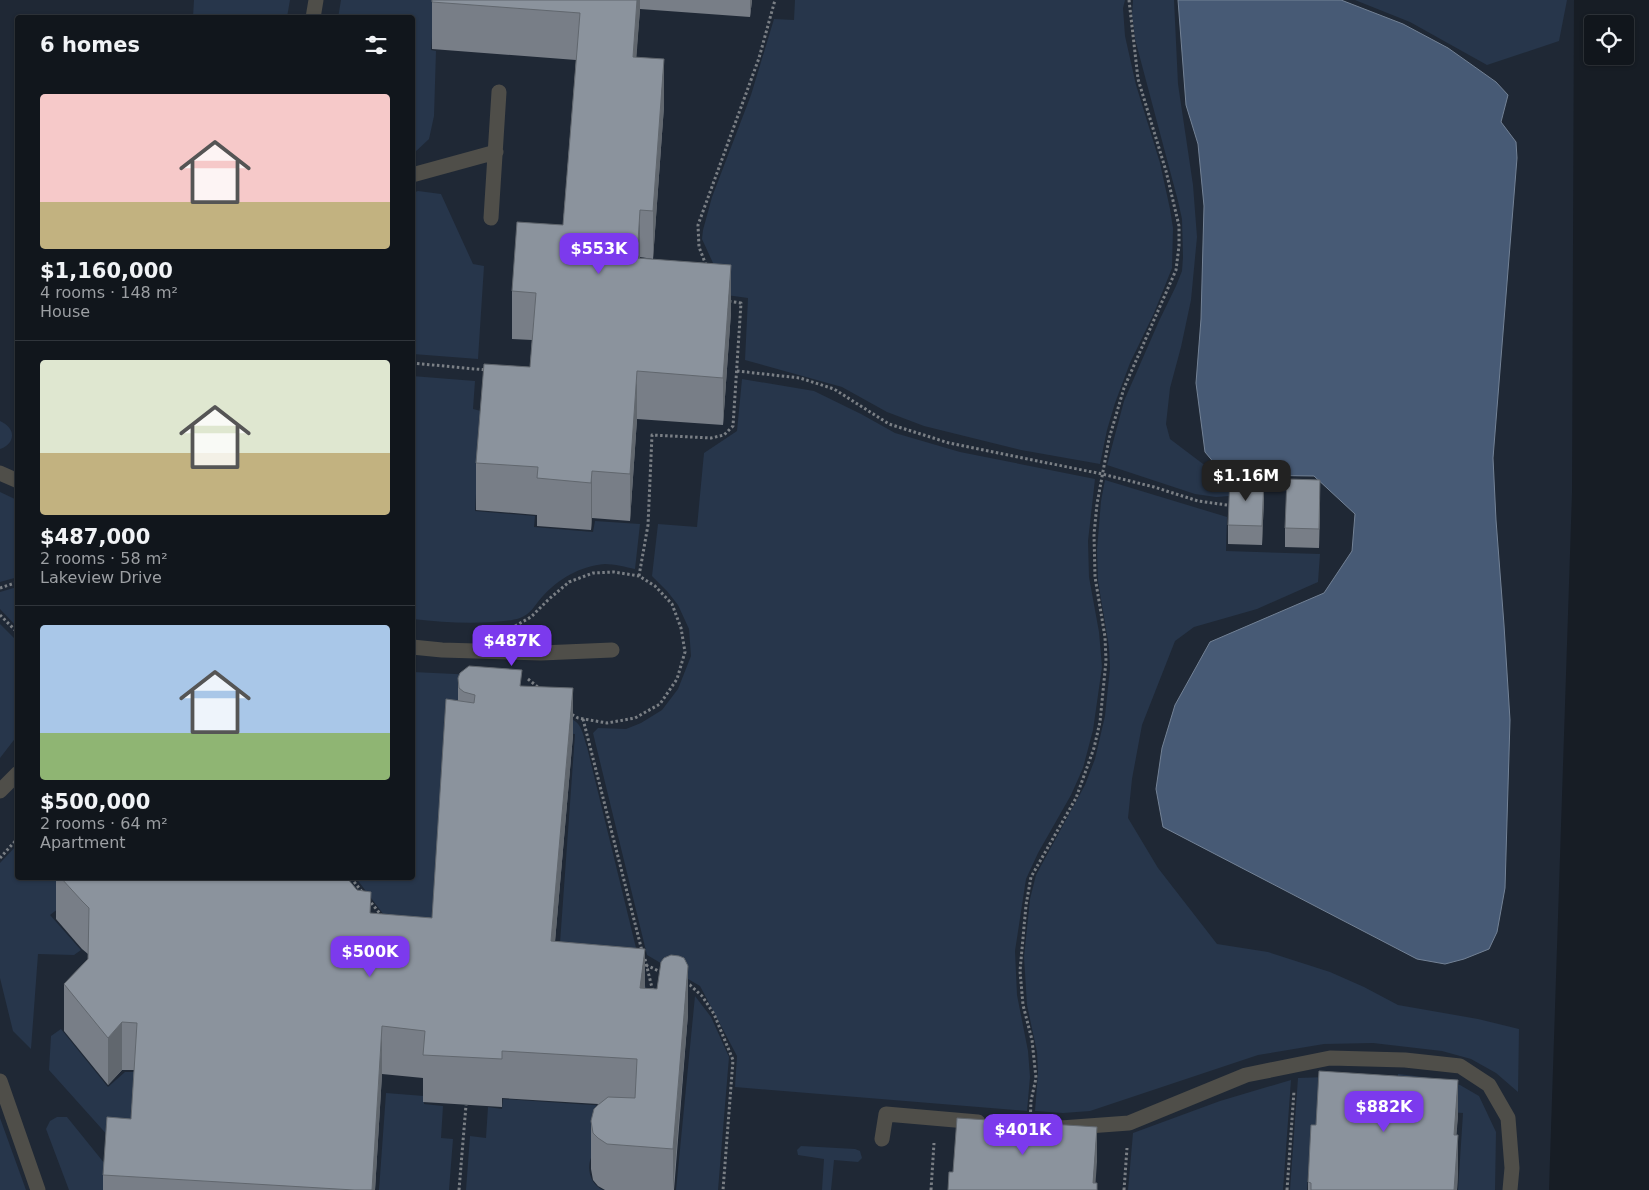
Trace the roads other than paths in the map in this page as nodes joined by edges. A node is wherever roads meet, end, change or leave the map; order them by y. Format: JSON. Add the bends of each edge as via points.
{"nodes":[{"id":1,"x":316,"y":0,"type":"edge"},
{"id":2,"x":314,"y":15,"type":"edge"},
{"id":3,"x":498,"y":92,"type":"dead end"},
{"id":4,"x":496,"y":152,"type":"junction"},
{"id":5,"x":415,"y":174,"type":"edge"},
{"id":6,"x":491,"y":218,"type":"dead end"},
{"id":7,"x":0,"y":473,"type":"edge"},
{"id":8,"x":15,"y":480,"type":"edge"},
{"id":9,"x":415,"y":647,"type":"edge"},
{"id":10,"x":612,"y":650,"type":"dead end"},
{"id":11,"x":15,"y":776,"type":"edge"},
{"id":12,"x":0,"y":791,"type":"edge"},
{"id":13,"x":0,"y":1081,"type":"edge"},
{"id":14,"x":991,"y":1123,"type":"edge"},
{"id":15,"x":1045,"y":1128,"type":"edge"},
{"id":16,"x":882,"y":1139,"type":"dead end"},
{"id":17,"x":38,"y":1190,"type":"edge"},
{"id":18,"x":1510,"y":1190,"type":"edge"}],
"edges":[{"from":1,"to":2,"type":"street"},
{"from":3,"to":4,"type":"street"},
{"from":4,"to":5,"type":"street"},
{"from":4,"to":6,"type":"street"},
{"from":7,"to":8,"type":"street"},
{"from":9,"to":10,"type":"street","via":[[541,653]]},
{"from":11,"to":12,"type":"street"},
{"from":13,"to":17,"type":"street"},
{"from":14,"to":16,"type":"street","via":[[886,1114]]},
{"from":15,"to":18,"type":"street","via":[[1129,1122],[1246,1075],[1330,1058],[1405,1060],[1460,1066],[1489,1085],[1508,1118],[1512,1168]]}]}
